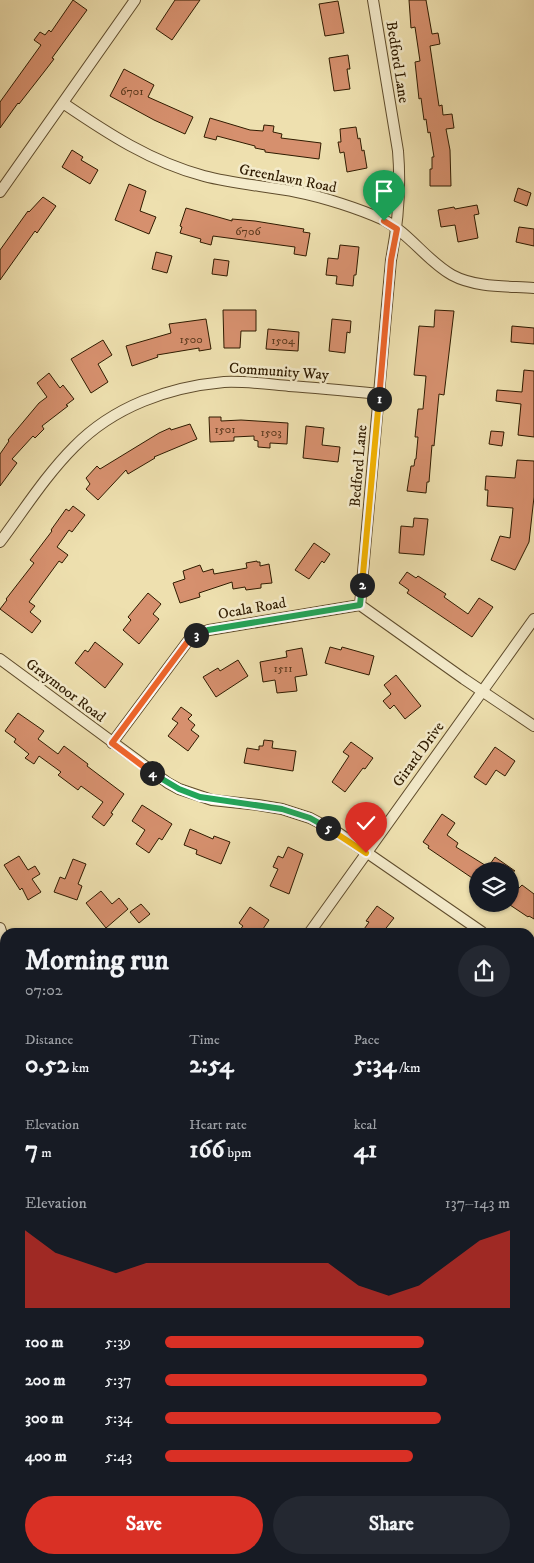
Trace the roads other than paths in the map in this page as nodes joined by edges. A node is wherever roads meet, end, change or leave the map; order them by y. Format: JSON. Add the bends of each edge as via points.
{"nodes":[{"id":1,"x":135,"y":0,"type":"edge"},
{"id":2,"x":373,"y":0,"type":"edge"},
{"id":3,"x":63,"y":103,"type":"junction"},
{"id":4,"x":0,"y":192,"type":"edge"},
{"id":5,"x":397,"y":229,"type":"junction"},
{"id":6,"x":534,"y":288,"type":"edge"},
{"id":7,"x":379,"y":394,"type":"junction"},
{"id":8,"x":0,"y":542,"type":"edge"},
{"id":9,"x":360,"y":605,"type":"junction"},
{"id":10,"x":534,"y":619,"type":"edge"},
{"id":11,"x":0,"y":659,"type":"edge"},
{"id":12,"x":482,"y":691,"type":"junction"},
{"id":13,"x":534,"y":726,"type":"edge"},
{"id":14,"x":112,"y":743,"type":"junction"},
{"id":15,"x":366,"y":853,"type":"junction"},
{"id":16,"x":313,"y":928,"type":"edge"},
{"id":17,"x":476,"y":928,"type":"edge"}],
"edges":[{"from":1,"to":3,"type":"street"},
{"from":2,"to":5,"type":"street","name":"Bedford Lane","via":[[398,150]]},
{"from":3,"to":4,"type":"street"},
{"from":3,"to":5,"type":"street","name":"Greenlawn Road","via":[[122,142],[175,167],[227,181],[332,201]]},
{"from":5,"to":6,"type":"street","name":"Greenlawn Road","via":[[452,275],[472,282]]},
{"from":5,"to":7,"type":"street","name":"Bedford Lane","via":[[391,260]]},
{"from":7,"to":8,"type":"street","name":"Community Way","via":[[225,382],[186,387],[148,398],[98,426],[75,446]]},
{"from":7,"to":9,"type":"street","name":"Bedford Lane"},
{"from":9,"to":12,"type":"street"},
{"from":9,"to":14,"type":"street","name":"Ocala Road","via":[[197,634],[188,641]]},
{"from":10,"to":12,"type":"street","name":"Girard Drive"},
{"from":11,"to":14,"type":"street","name":"Graymoor Road"},
{"from":12,"to":13,"type":"street"},
{"from":12,"to":15,"type":"street","name":"Girard Drive"},
{"from":14,"to":15,"type":"street","name":"Graymoor Road","via":[[179,789],[212,800],[282,809],[310,818]]},
{"from":15,"to":16,"type":"street","name":"Girard Drive"},
{"from":15,"to":17,"type":"street","name":"Graymoor Road"}]}
